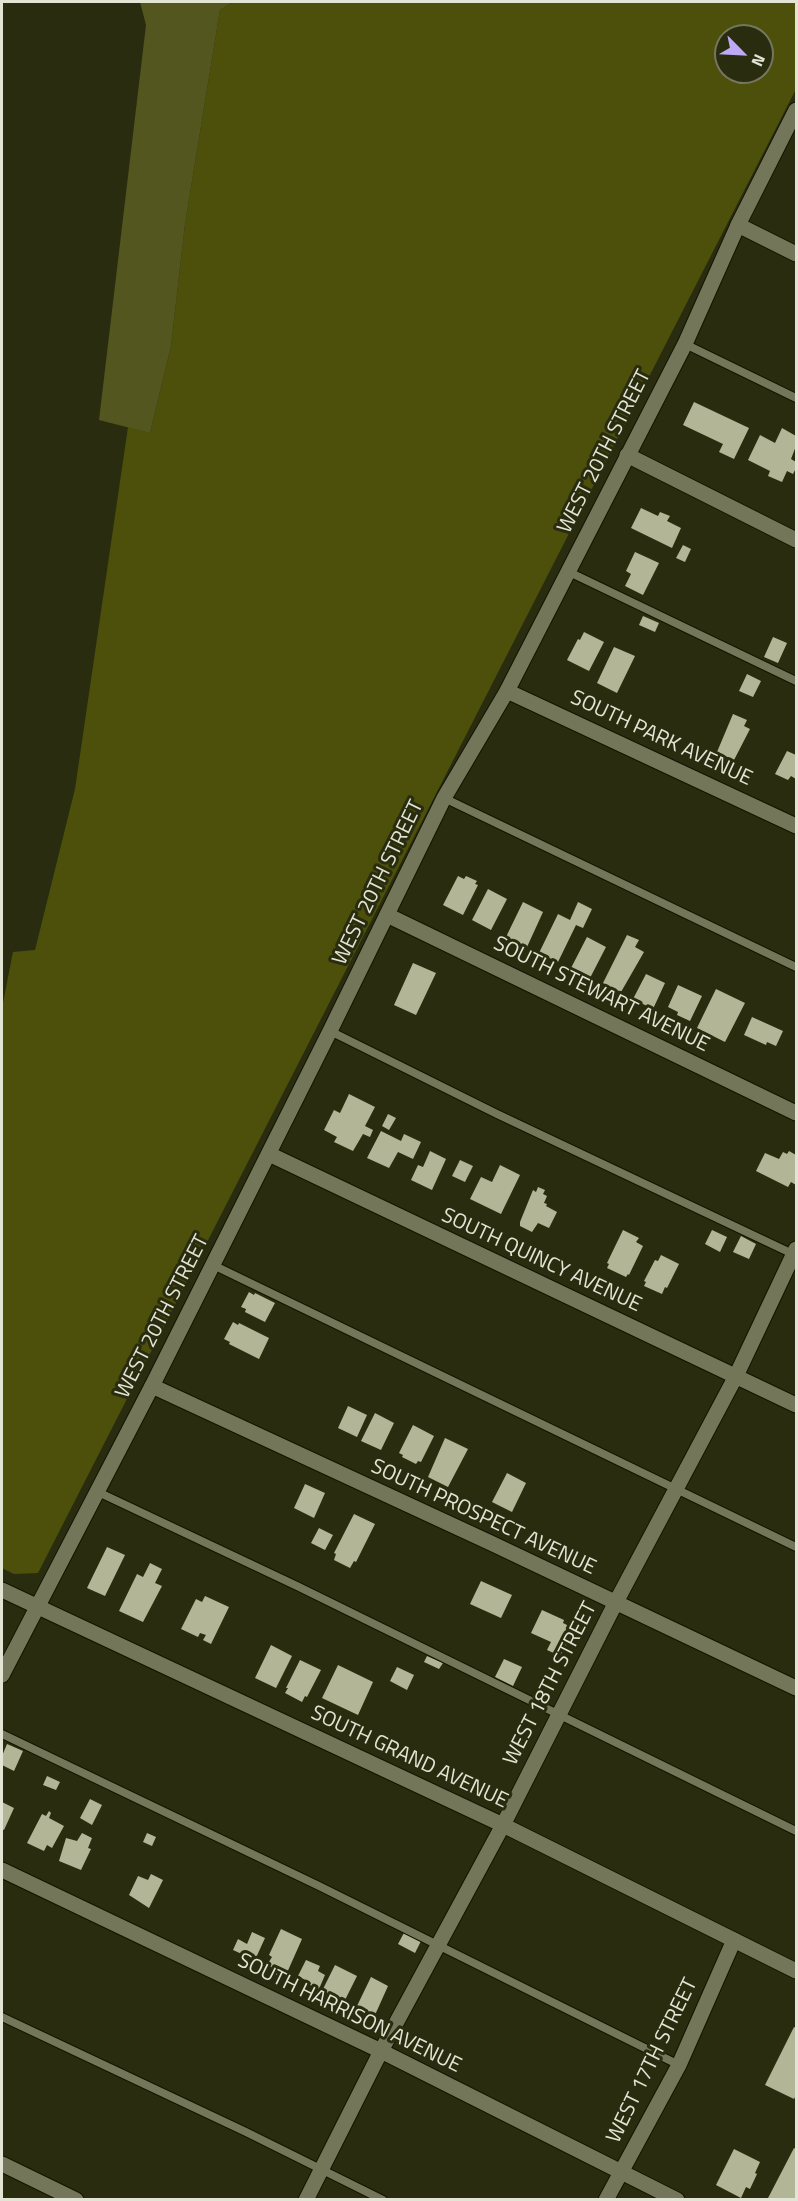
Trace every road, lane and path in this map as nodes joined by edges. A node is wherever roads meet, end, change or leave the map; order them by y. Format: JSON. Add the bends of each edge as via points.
{"nodes":[{"id":1,"x":796,"y":110,"type":"edge"},
{"id":2,"x":738,"y":225,"type":"junction"},
{"id":3,"x":796,"y":254,"type":"edge"},
{"id":4,"x":685,"y":344,"type":"junction"},
{"id":5,"x":796,"y":398,"type":"edge"},
{"id":6,"x":627,"y":455,"type":"junction"},
{"id":7,"x":796,"y":540,"type":"edge"},
{"id":8,"x":567,"y":571,"type":"junction"},
{"id":9,"x":796,"y":681,"type":"edge"},
{"id":10,"x":507,"y":691,"type":"junction"},
{"id":11,"x":444,"y":798,"type":"junction"},
{"id":12,"x":796,"y":825,"type":"edge"},
{"id":13,"x":387,"y":915,"type":"junction"},
{"id":14,"x":796,"y":968,"type":"edge"},
{"id":15,"x":330,"y":1031,"type":"junction"},
{"id":16,"x":796,"y":1113,"type":"edge"},
{"id":17,"x":269,"y":1154,"type":"junction"},
{"id":18,"x":796,"y":1253,"type":"edge"},
{"id":19,"x":213,"y":1265,"type":"junction"},
{"id":20,"x":736,"y":1376,"type":"junction"},
{"id":21,"x":152,"y":1386,"type":"junction"},
{"id":22,"x":796,"y":1405,"type":"edge"},
{"id":23,"x":676,"y":1488,"type":"junction"},
{"id":24,"x":98,"y":1492,"type":"junction"},
{"id":25,"x":796,"y":1547,"type":"edge"},
{"id":26,"x":2,"y":1590,"type":"edge"},
{"id":27,"x":615,"y":1604,"type":"junction"},
{"id":28,"x":36,"y":1608,"type":"junction"},
{"id":29,"x":2,"y":1675,"type":"edge"},
{"id":30,"x":796,"y":1688,"type":"edge"},
{"id":31,"x":559,"y":1715,"type":"junction"},
{"id":32,"x":2,"y":1734,"type":"edge"},
{"id":33,"x":503,"y":1825,"type":"junction"},
{"id":34,"x":796,"y":1831,"type":"edge"},
{"id":35,"x":2,"y":1870,"type":"edge"},
{"id":36,"x":734,"y":1940,"type":"junction"},
{"id":37,"x":438,"y":1945,"type":"junction"},
{"id":38,"x":796,"y":1971,"type":"edge"},
{"id":39,"x":2,"y":2018,"type":"edge"},
{"id":40,"x":381,"y":2051,"type":"junction"},
{"id":41,"x":679,"y":2065,"type":"junction"},
{"id":42,"x":2,"y":2164,"type":"edge"},
{"id":43,"x":321,"y":2169,"type":"junction"},
{"id":44,"x":621,"y":2171,"type":"junction"},
{"id":45,"x":76,"y":2199,"type":"edge"},
{"id":46,"x":306,"y":2199,"type":"edge"},
{"id":47,"x":383,"y":2199,"type":"edge"},
{"id":48,"x":606,"y":2199,"type":"edge"},
{"id":49,"x":678,"y":2199,"type":"edge"}],
"edges":[{"from":1,"to":2,"type":"street","name":"WEST 20TH STREET"},
{"from":2,"to":3,"type":"street"},
{"from":2,"to":4,"type":"street","name":"WEST 20TH STREET"},
{"from":4,"to":5,"type":"lane"},
{"from":4,"to":6,"type":"street","name":"WEST 20TH STREET"},
{"from":6,"to":7,"type":"street"},
{"from":6,"to":8,"type":"street","name":"WEST 20TH STREET"},
{"from":8,"to":9,"type":"lane"},
{"from":8,"to":10,"type":"street","name":"WEST 20TH STREET"},
{"from":10,"to":11,"type":"street","name":"WEST 20TH STREET"},
{"from":10,"to":12,"type":"street","name":"SOUTH PARK AVENUE"},
{"from":11,"to":13,"type":"street","name":"WEST 20TH STREET"},
{"from":11,"to":14,"type":"lane"},
{"from":13,"to":15,"type":"street","name":"WEST 20TH STREET"},
{"from":13,"to":16,"type":"street","name":"SOUTH STEWART AVENUE"},
{"from":15,"to":17,"type":"street","name":"WEST 20TH STREET"},
{"from":15,"to":18,"type":"lane","via":[[497,1114]]},
{"from":17,"to":19,"type":"street","name":"WEST 20TH STREET"},
{"from":17,"to":20,"type":"street","name":"SOUTH QUINCY AVENUE"},
{"from":18,"to":20,"type":"street","name":"WEST 18TH STREET"},
{"from":19,"to":21,"type":"street","name":"WEST 20TH STREET"},
{"from":19,"to":23,"type":"lane"},
{"from":20,"to":22,"type":"street","name":"SOUTH QUINCY AVENUE"},
{"from":20,"to":23,"type":"street","name":"WEST 18TH STREET"},
{"from":21,"to":24,"type":"street","name":"WEST 20TH STREET"},
{"from":21,"to":27,"type":"street","name":"SOUTH PROSPECT AVENUE"},
{"from":23,"to":25,"type":"lane"},
{"from":23,"to":27,"type":"street","name":"WEST 18TH STREET"},
{"from":24,"to":28,"type":"street","name":"WEST 20TH STREET"},
{"from":24,"to":31,"type":"lane"},
{"from":26,"to":28,"type":"street","name":"SOUTH GRAND AVENUE"},
{"from":27,"to":30,"type":"street","name":"SOUTH PROSPECT AVENUE"},
{"from":27,"to":31,"type":"street","name":"WEST 18TH STREET"},
{"from":28,"to":29,"type":"street","name":"WEST 20TH STREET"},
{"from":28,"to":33,"type":"street","name":"SOUTH GRAND AVENUE"},
{"from":31,"to":33,"type":"street","name":"WEST 18TH STREET"},
{"from":31,"to":34,"type":"lane"},
{"from":32,"to":37,"type":"lane"},
{"from":33,"to":36,"type":"street","name":"SOUTH GRAND AVENUE"},
{"from":33,"to":37,"type":"street","name":"WEST 18TH STREET"},
{"from":35,"to":40,"type":"street","name":"SOUTH HARRISON AVENUE"},
{"from":36,"to":38,"type":"street","name":"SOUTH GRAND AVENUE"},
{"from":36,"to":41,"type":"street","name":"WEST 17TH STREET"},
{"from":37,"to":40,"type":"street","name":"WEST 18TH STREET"},
{"from":37,"to":41,"type":"lane"},
{"from":39,"to":43,"type":"lane"},
{"from":40,"to":43,"type":"street","name":"WEST 18TH STREET"},
{"from":40,"to":44,"type":"street","name":"SOUTH HARRISON AVENUE"},
{"from":41,"to":44,"type":"street","name":"WEST 17TH STREET"},
{"from":42,"to":45,"type":"street"},
{"from":43,"to":46,"type":"street","name":"WEST 18TH STREET"},
{"from":43,"to":47,"type":"lane"},
{"from":44,"to":48,"type":"street","name":"WEST 17TH STREET"},
{"from":44,"to":49,"type":"street","name":"SOUTH HARRISON AVENUE"}]}
